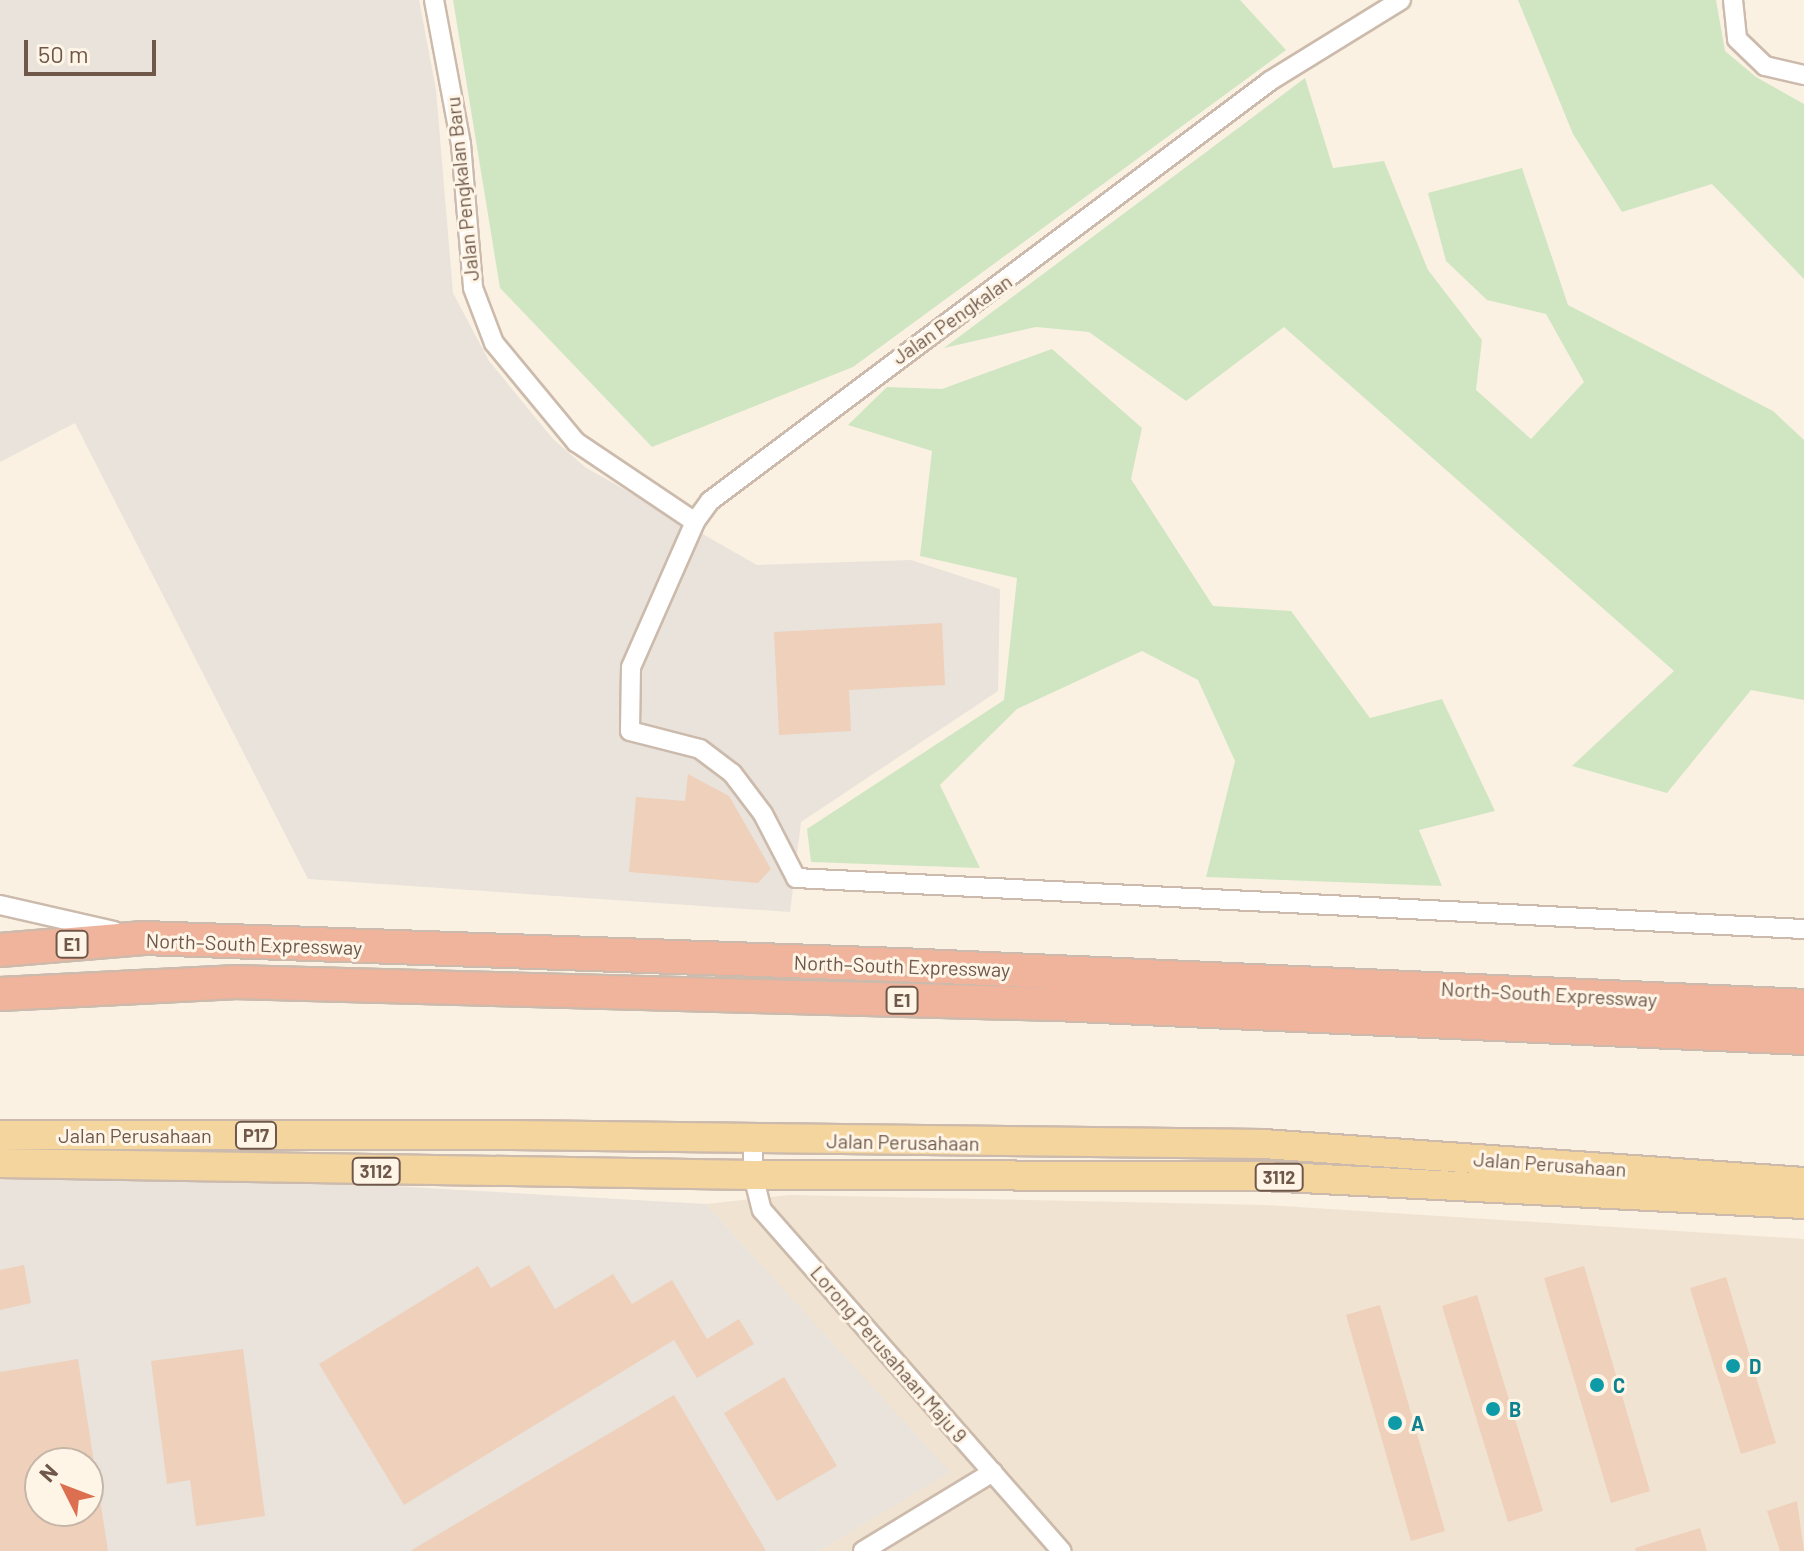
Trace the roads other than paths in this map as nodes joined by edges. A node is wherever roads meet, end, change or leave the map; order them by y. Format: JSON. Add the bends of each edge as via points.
{"nodes":[{"id":1,"x":434,"y":0,"type":"edge"},
{"id":2,"x":1401,"y":0,"type":"edge"},
{"id":3,"x":1733,"y":0,"type":"edge"},
{"id":4,"x":1804,"y":75,"type":"edge"},
{"id":5,"x":695,"y":522,"type":"junction"},
{"id":6,"x":0,"y":905,"type":"edge"},
{"id":7,"x":1804,"y":929,"type":"edge"},
{"id":8,"x":144,"y":938,"type":"junction"},
{"id":9,"x":0,"y":950,"type":"edge"},
{"id":10,"x":0,"y":994,"type":"edge"},
{"id":11,"x":1804,"y":1006,"type":"edge"},
{"id":12,"x":1804,"y":1038,"type":"edge"},
{"id":13,"x":0,"y":1135,"type":"edge"},
{"id":14,"x":753,"y":1140,"type":"junction"},
{"id":15,"x":1001,"y":1143,"type":"joint"},
{"id":16,"x":0,"y":1163,"type":"edge"},
{"id":17,"x":753,"y":1175,"type":"junction"},
{"id":18,"x":1804,"y":1182,"type":"edge"},
{"id":19,"x":1804,"y":1204,"type":"edge"},
{"id":20,"x":993,"y":1472,"type":"junction"},
{"id":21,"x":1058,"y":1549,"type":"edge"},
{"id":22,"x":863,"y":1551,"type":"edge"}],
"edges":[{"from":1,"to":5,"type":"street","name":"Jalan Pengkalan Baru","via":[[461,144],[473,288],[494,343],[576,442]]},
{"from":2,"to":5,"type":"street","name":"Jalan Pengkalan","via":[[1270,81],[918,348],[896,358],[795,433],[710,501]]},
{"from":3,"to":4,"type":"street","via":[[1737,39],[1765,66]]},
{"from":5,"to":7,"type":"street","name":"Jalan Pengkalan","via":[[631,667],[630,731],[700,749],[732,773],[763,814],[796,878]]},
{"from":6,"to":8,"type":"street"},
{"from":8,"to":9,"type":"highway","name":"North–South Expressway","number":"E1"},
{"from":8,"to":11,"type":"highway","name":"North–South Expressway","number":"E1"},
{"from":10,"to":12,"type":"highway","name":"North–South Expressway","number":"E1","via":[[233,982],[1040,1004]]},
{"from":13,"to":14,"type":"main road","name":"Jalan Perusahaan","number":"P17"},
{"from":14,"to":15,"type":"main road","name":"Jalan Perusahaan","number":"P17"},
{"from":14,"to":17,"type":"street","name":"Lorong Perusahaan Maju 9"},
{"from":15,"to":18,"type":"main road","name":"Jalan Perusahaan","number":"3112","via":[[1263,1144]]},
{"from":16,"to":17,"type":"main road","name":"Jalan Perusahaan","number":"3112"},
{"from":17,"to":19,"type":"main road","name":"Jalan Perusahaan","number":"3112","via":[[1264,1176]]},
{"from":17,"to":20,"type":"street","name":"Lorong Perusahaan Maju 9","via":[[762,1210]]},
{"from":20,"to":21,"type":"street","name":"Lorong Perusahaan Maju 9"},
{"from":20,"to":22,"type":"street"}]}
